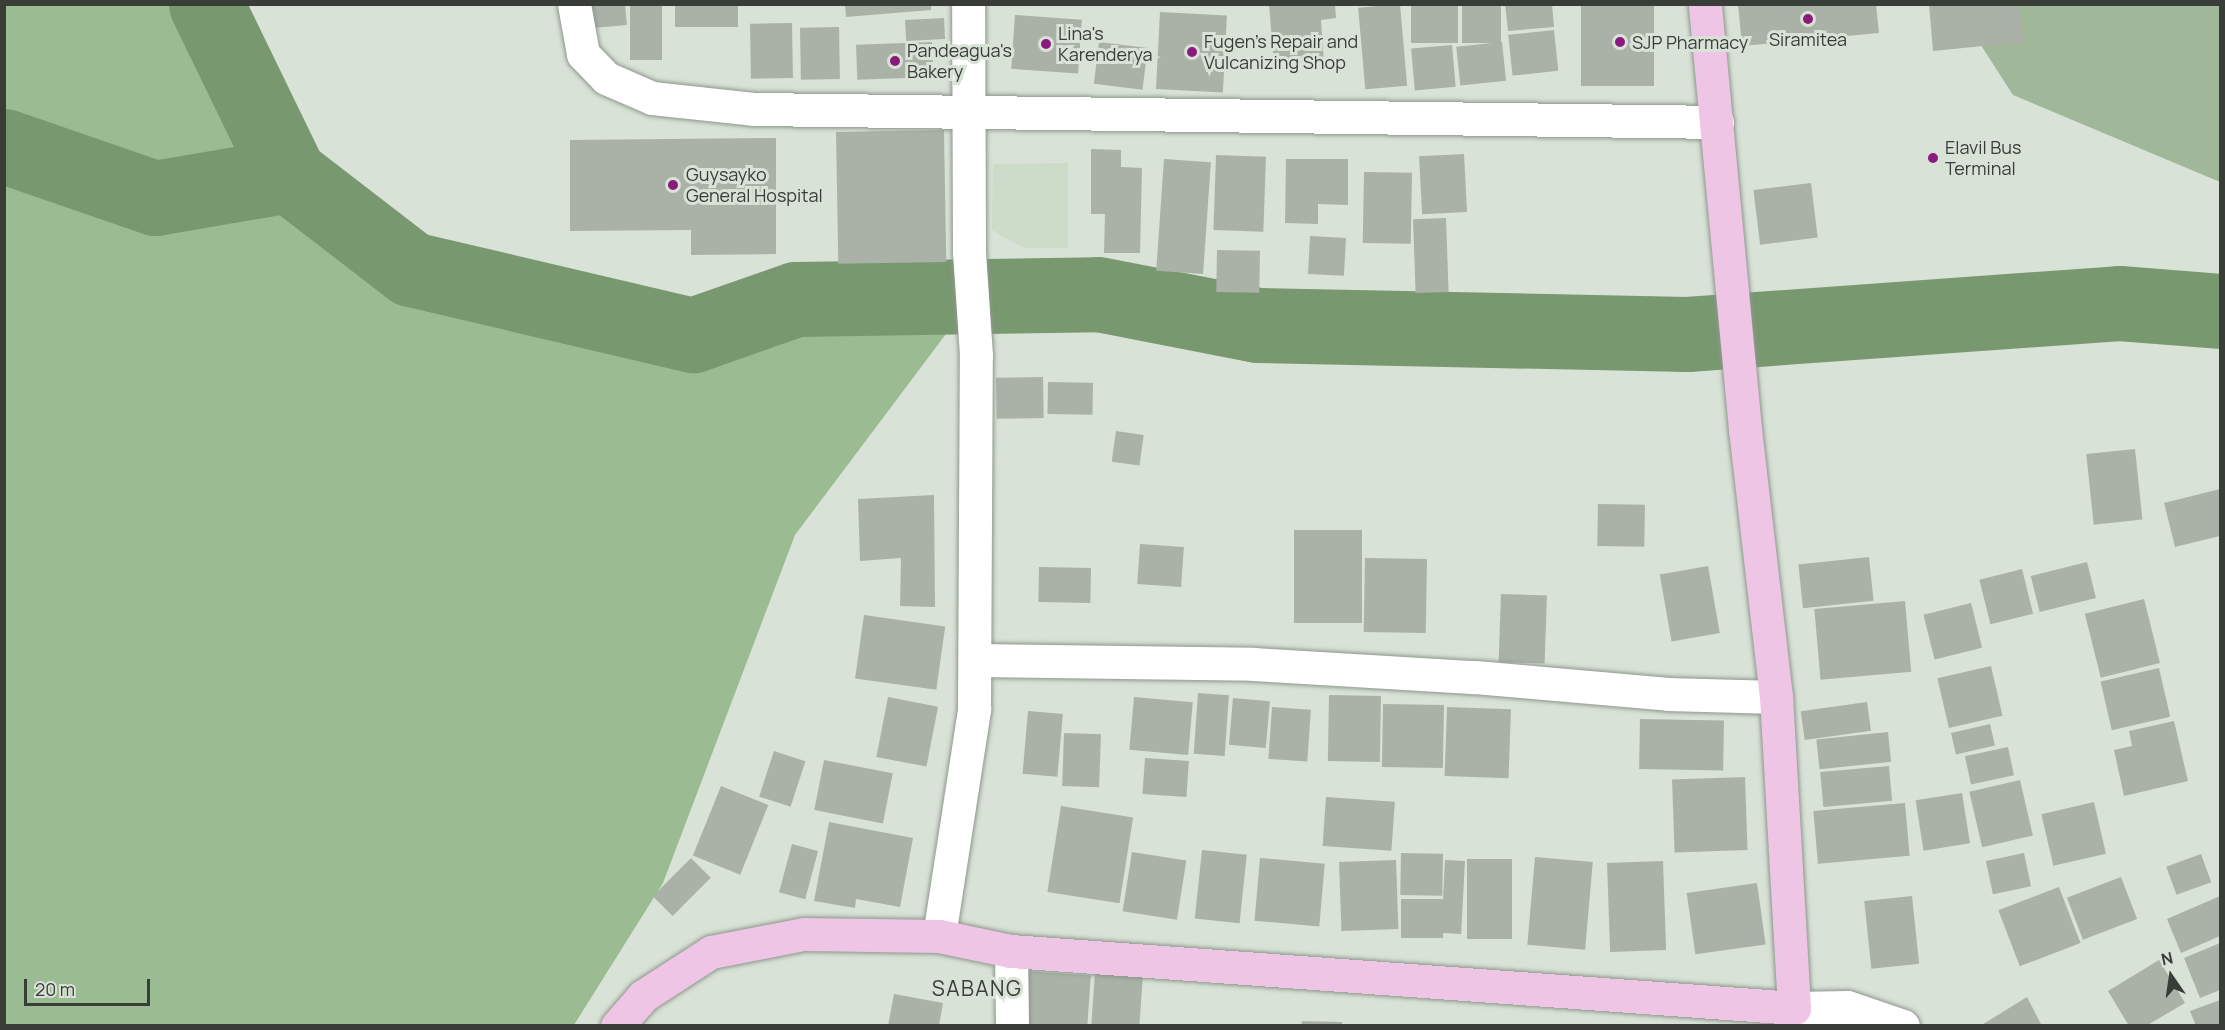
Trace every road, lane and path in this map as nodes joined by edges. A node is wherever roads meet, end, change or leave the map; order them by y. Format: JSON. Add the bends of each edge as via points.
{"nodes":[{"id":1,"x":574,"y":4,"type":"edge"},
{"id":2,"x":968,"y":4,"type":"edge"},
{"id":3,"x":1705,"y":4,"type":"edge"},
{"id":4,"x":970,"y":112,"type":"junction"},
{"id":5,"x":1718,"y":122,"type":"junction"},
{"id":6,"x":976,"y":660,"type":"junction"},
{"id":7,"x":1776,"y":697,"type":"junction"},
{"id":8,"x":939,"y":936,"type":"junction"},
{"id":9,"x":1011,"y":951,"type":"junction"},
{"id":10,"x":1795,"y":1017,"type":"edge"},
{"id":11,"x":617,"y":1026,"type":"edge"},
{"id":12,"x":1012,"y":1026,"type":"edge"},
{"id":13,"x":1903,"y":1026,"type":"edge"}],
"edges":[{"from":1,"to":4,"type":"street","via":[[583,54],[606,78],[652,98],[755,109]]},
{"from":2,"to":4,"type":"street"},
{"from":3,"to":5,"type":"main road"},
{"from":4,"to":5,"type":"street"},
{"from":4,"to":6,"type":"street","via":[[969,251],[976,355]]},
{"from":5,"to":7,"type":"main road","via":[[1745,429]]},
{"from":6,"to":7,"type":"street","via":[[1253,664],[1475,677],[1668,694]]},
{"from":6,"to":8,"type":"street","via":[[974,708]]},
{"from":7,"to":10,"type":"main road"},
{"from":8,"to":9,"type":"main road"},
{"from":8,"to":11,"type":"main road","via":[[804,934],[711,952],[643,996]]},
{"from":9,"to":10,"type":"main road"},
{"from":9,"to":12,"type":"street"},
{"from":10,"to":13,"type":"street","via":[[1847,1007]]}]}
